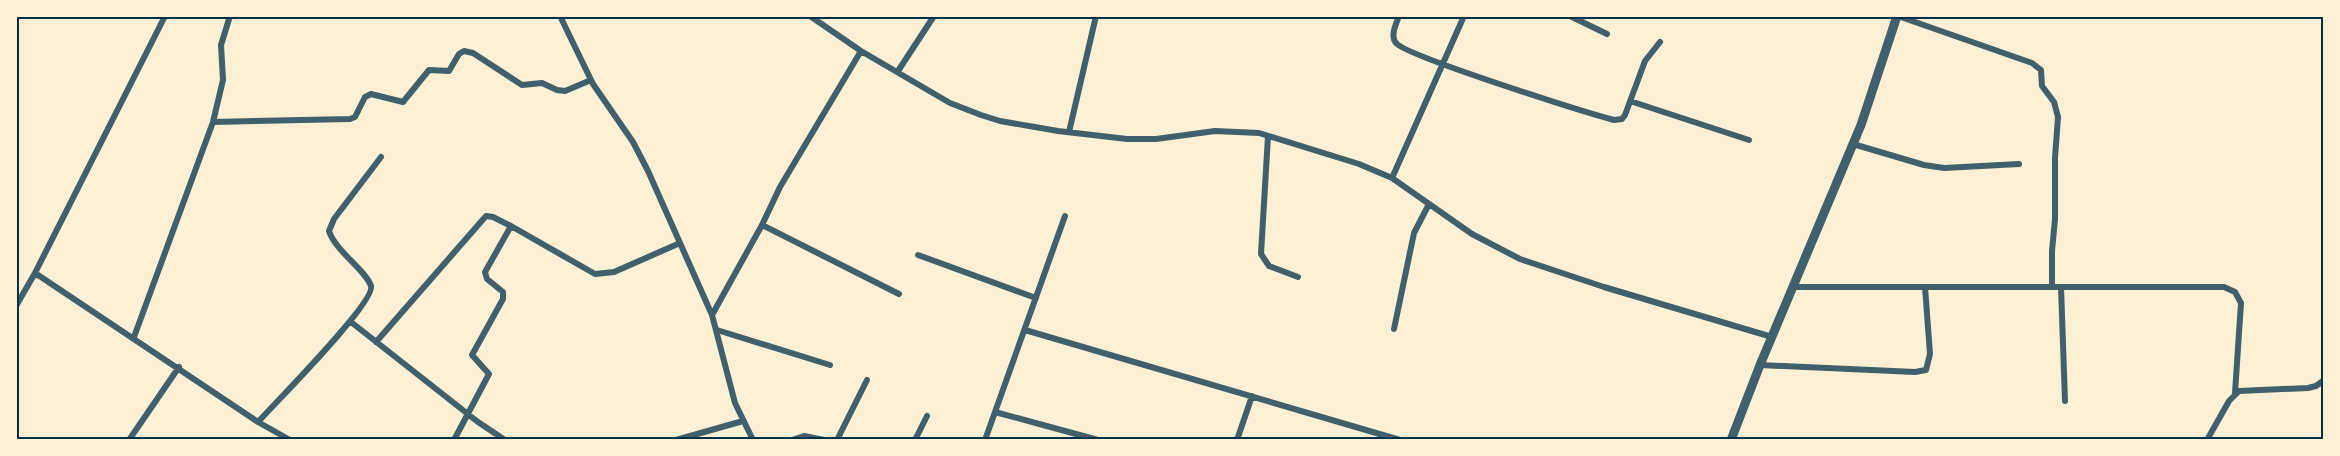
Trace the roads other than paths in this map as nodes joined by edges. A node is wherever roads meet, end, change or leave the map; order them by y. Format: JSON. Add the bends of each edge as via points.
{"nodes":[{"id":1,"x":165,"y":16,"type":"edge"},
{"id":2,"x":230,"y":16,"type":"edge"},
{"id":3,"x":560,"y":16,"type":"edge"},
{"id":4,"x":810,"y":16,"type":"edge"},
{"id":5,"x":934,"y":16,"type":"edge"},
{"id":6,"x":1096,"y":16,"type":"edge"},
{"id":7,"x":1399,"y":16,"type":"edge"},
{"id":8,"x":1464,"y":16,"type":"edge"},
{"id":9,"x":1570,"y":16,"type":"edge"},
{"id":10,"x":1898,"y":16,"type":"edge"},
{"id":11,"x":1607,"y":34,"type":"dead end"},
{"id":12,"x":1660,"y":42,"type":"dead end"},
{"id":13,"x":861,"y":51,"type":"junction"},
{"id":14,"x":1442,"y":64,"type":"junction"},
{"id":15,"x":898,"y":71,"type":"junction"},
{"id":16,"x":591,"y":80,"type":"junction"},
{"id":17,"x":1630,"y":101,"type":"junction"},
{"id":18,"x":213,"y":122,"type":"junction"},
{"id":19,"x":1069,"y":132,"type":"junction"},
{"id":20,"x":1268,"y":136,"type":"junction"},
{"id":21,"x":1749,"y":140,"type":"dead end"},
{"id":22,"x":1854,"y":144,"type":"junction"},
{"id":23,"x":381,"y":157,"type":"dead end"},
{"id":24,"x":2019,"y":164,"type":"dead end"},
{"id":25,"x":1392,"y":178,"type":"junction"},
{"id":26,"x":1429,"y":204,"type":"junction"},
{"id":27,"x":1065,"y":216,"type":"dead end"},
{"id":28,"x":762,"y":225,"type":"junction"},
{"id":29,"x":511,"y":226,"type":"junction"},
{"id":30,"x":680,"y":243,"type":"junction"},
{"id":31,"x":918,"y":255,"type":"dead end"},
{"id":32,"x":35,"y":273,"type":"junction"},
{"id":33,"x":1298,"y":277,"type":"dead end"},
{"id":34,"x":1793,"y":287,"type":"junction"},
{"id":35,"x":1925,"y":287,"type":"junction"},
{"id":36,"x":2052,"y":287,"type":"junction"},
{"id":37,"x":2061,"y":287,"type":"junction"},
{"id":38,"x":899,"y":294,"type":"dead end"},
{"id":39,"x":1036,"y":298,"type":"junction"},
{"id":40,"x":16,"y":306,"type":"edge"},
{"id":41,"x":712,"y":315,"type":"junction"},
{"id":42,"x":351,"y":322,"type":"junction"},
{"id":43,"x":1394,"y":329,"type":"dead end"},
{"id":44,"x":717,"y":330,"type":"junction"},
{"id":45,"x":1025,"y":330,"type":"junction"},
{"id":46,"x":1772,"y":337,"type":"junction"},
{"id":47,"x":134,"y":338,"type":"junction"},
{"id":48,"x":376,"y":342,"type":"junction"},
{"id":49,"x":830,"y":365,"type":"dead end"},
{"id":50,"x":1760,"y":365,"type":"junction"},
{"id":51,"x":178,"y":367,"type":"junction"},
{"id":52,"x":867,"y":380,"type":"dead end"},
{"id":53,"x":2324,"y":380,"type":"edge"},
{"id":54,"x":2235,"y":393,"type":"junction"},
{"id":55,"x":1252,"y":396,"type":"junction"},
{"id":56,"x":2065,"y":401,"type":"dead end"},
{"id":57,"x":995,"y":412,"type":"junction"},
{"id":58,"x":467,"y":413,"type":"junction"},
{"id":59,"x":927,"y":416,"type":"dead end"},
{"id":60,"x":743,"y":421,"type":"junction"},
{"id":61,"x":258,"y":422,"type":"junction"},
{"id":62,"x":282,"y":438,"type":"edge"},
{"id":63,"x":129,"y":440,"type":"edge"},
{"id":64,"x":290,"y":440,"type":"edge"},
{"id":65,"x":454,"y":440,"type":"edge"},
{"id":66,"x":505,"y":440,"type":"edge"},
{"id":67,"x":676,"y":440,"type":"edge"},
{"id":68,"x":753,"y":440,"type":"edge"},
{"id":69,"x":792,"y":440,"type":"edge"},
{"id":70,"x":824,"y":440,"type":"edge"},
{"id":71,"x":837,"y":440,"type":"edge"},
{"id":72,"x":915,"y":440,"type":"edge"},
{"id":73,"x":985,"y":440,"type":"edge"},
{"id":74,"x":1098,"y":440,"type":"edge"},
{"id":75,"x":1237,"y":440,"type":"edge"},
{"id":76,"x":1400,"y":440,"type":"edge"},
{"id":77,"x":1731,"y":440,"type":"edge"},
{"id":78,"x":2207,"y":440,"type":"edge"}],
"edges":[{"from":1,"to":32,"type":"street"},
{"from":2,"to":18,"type":"street","via":[[221,45],[223,80]]},
{"from":3,"to":16,"type":"street"},
{"from":4,"to":13,"type":"street"},
{"from":5,"to":15,"type":"street"},
{"from":6,"to":19,"type":"street"},
{"from":7,"to":14,"type":"street","via":[[1394,33],[1396,43]]},
{"from":8,"to":14,"type":"street"},
{"from":9,"to":11,"type":"street"},
{"from":10,"to":22,"type":"street"},
{"from":10,"to":36,"type":"street","via":[[2032,63],[2042,70],[2042,88],[2054,102],[2058,117]]},
{"from":12,"to":17,"type":"street","via":[[1645,61]]},
{"from":13,"to":15,"type":"street"},
{"from":13,"to":28,"type":"street","via":[[780,187]]},
{"from":14,"to":17,"type":"street","via":[[1614,120],[1622,119]]},
{"from":14,"to":25,"type":"street"},
{"from":15,"to":19,"type":"street","via":[[950,103],[981,115]]},
{"from":16,"to":18,"type":"street","via":[[565,91],[542,83],[522,85],[464,51],[449,71],[427,72],[403,102],[371,94],[350,119]]},
{"from":16,"to":30,"type":"street","via":[[633,142]]},
{"from":17,"to":21,"type":"street"},
{"from":18,"to":47,"type":"street"},
{"from":19,"to":20,"type":"street","via":[[1135,139],[1215,131]]},
{"from":20,"to":25,"type":"street"},
{"from":20,"to":33,"type":"street","via":[[1262,254],[1269,266]]},
{"from":22,"to":24,"type":"street","via":[[1944,168]]},
{"from":22,"to":34,"type":"street"},
{"from":23,"to":42,"type":"street","via":[[330,229],[331,237],[372,289]]},
{"from":25,"to":26,"type":"street"},
{"from":26,"to":43,"type":"street","via":[[1414,233]]},
{"from":26,"to":46,"type":"street","via":[[1472,234],[1520,259]]},
{"from":27,"to":39,"type":"street"},
{"from":28,"to":38,"type":"street"},
{"from":28,"to":41,"type":"street"},
{"from":29,"to":30,"type":"street","via":[[595,274],[614,272]]},
{"from":29,"to":48,"type":"street","via":[[493,217],[484,218]]},
{"from":29,"to":58,"type":"street","via":[[485,272],[504,297],[473,351],[474,359],[489,374]]},
{"from":30,"to":41,"type":"street"},
{"from":31,"to":39,"type":"street"},
{"from":32,"to":40,"type":"street"},
{"from":32,"to":47,"type":"street"},
{"from":34,"to":35,"type":"street"},
{"from":34,"to":46,"type":"street"},
{"from":35,"to":36,"type":"street"},
{"from":35,"to":50,"type":"street","via":[[1930,354],[1926,370]]},
{"from":36,"to":37,"type":"street"},
{"from":37,"to":54,"type":"street","via":[[2224,287],[2235,292],[2242,310]]},
{"from":37,"to":56,"type":"street"},
{"from":39,"to":45,"type":"street"},
{"from":41,"to":44,"type":"street"},
{"from":42,"to":48,"type":"street"},
{"from":42,"to":61,"type":"street"},
{"from":44,"to":49,"type":"street"},
{"from":44,"to":60,"type":"street"},
{"from":45,"to":55,"type":"street"},
{"from":45,"to":57,"type":"street"},
{"from":46,"to":50,"type":"street"},
{"from":47,"to":51,"type":"street"},
{"from":48,"to":58,"type":"street"},
{"from":50,"to":77,"type":"street"},
{"from":51,"to":61,"type":"street"},
{"from":51,"to":63,"type":"street"},
{"from":52,"to":71,"type":"street"},
{"from":53,"to":54,"type":"street","via":[[2308,388],[2248,389]]},
{"from":54,"to":78,"type":"street"},
{"from":55,"to":75,"type":"street"},
{"from":55,"to":76,"type":"street"},
{"from":57,"to":73,"type":"street"},
{"from":57,"to":74,"type":"street"},
{"from":58,"to":65,"type":"street"},
{"from":58,"to":66,"type":"street"},
{"from":59,"to":72,"type":"street"},
{"from":60,"to":67,"type":"street"},
{"from":60,"to":68,"type":"street"},
{"from":61,"to":62,"type":"street"},
{"from":62,"to":64,"type":"street"},
{"from":69,"to":70,"type":"street","via":[[804,436]]}]}
